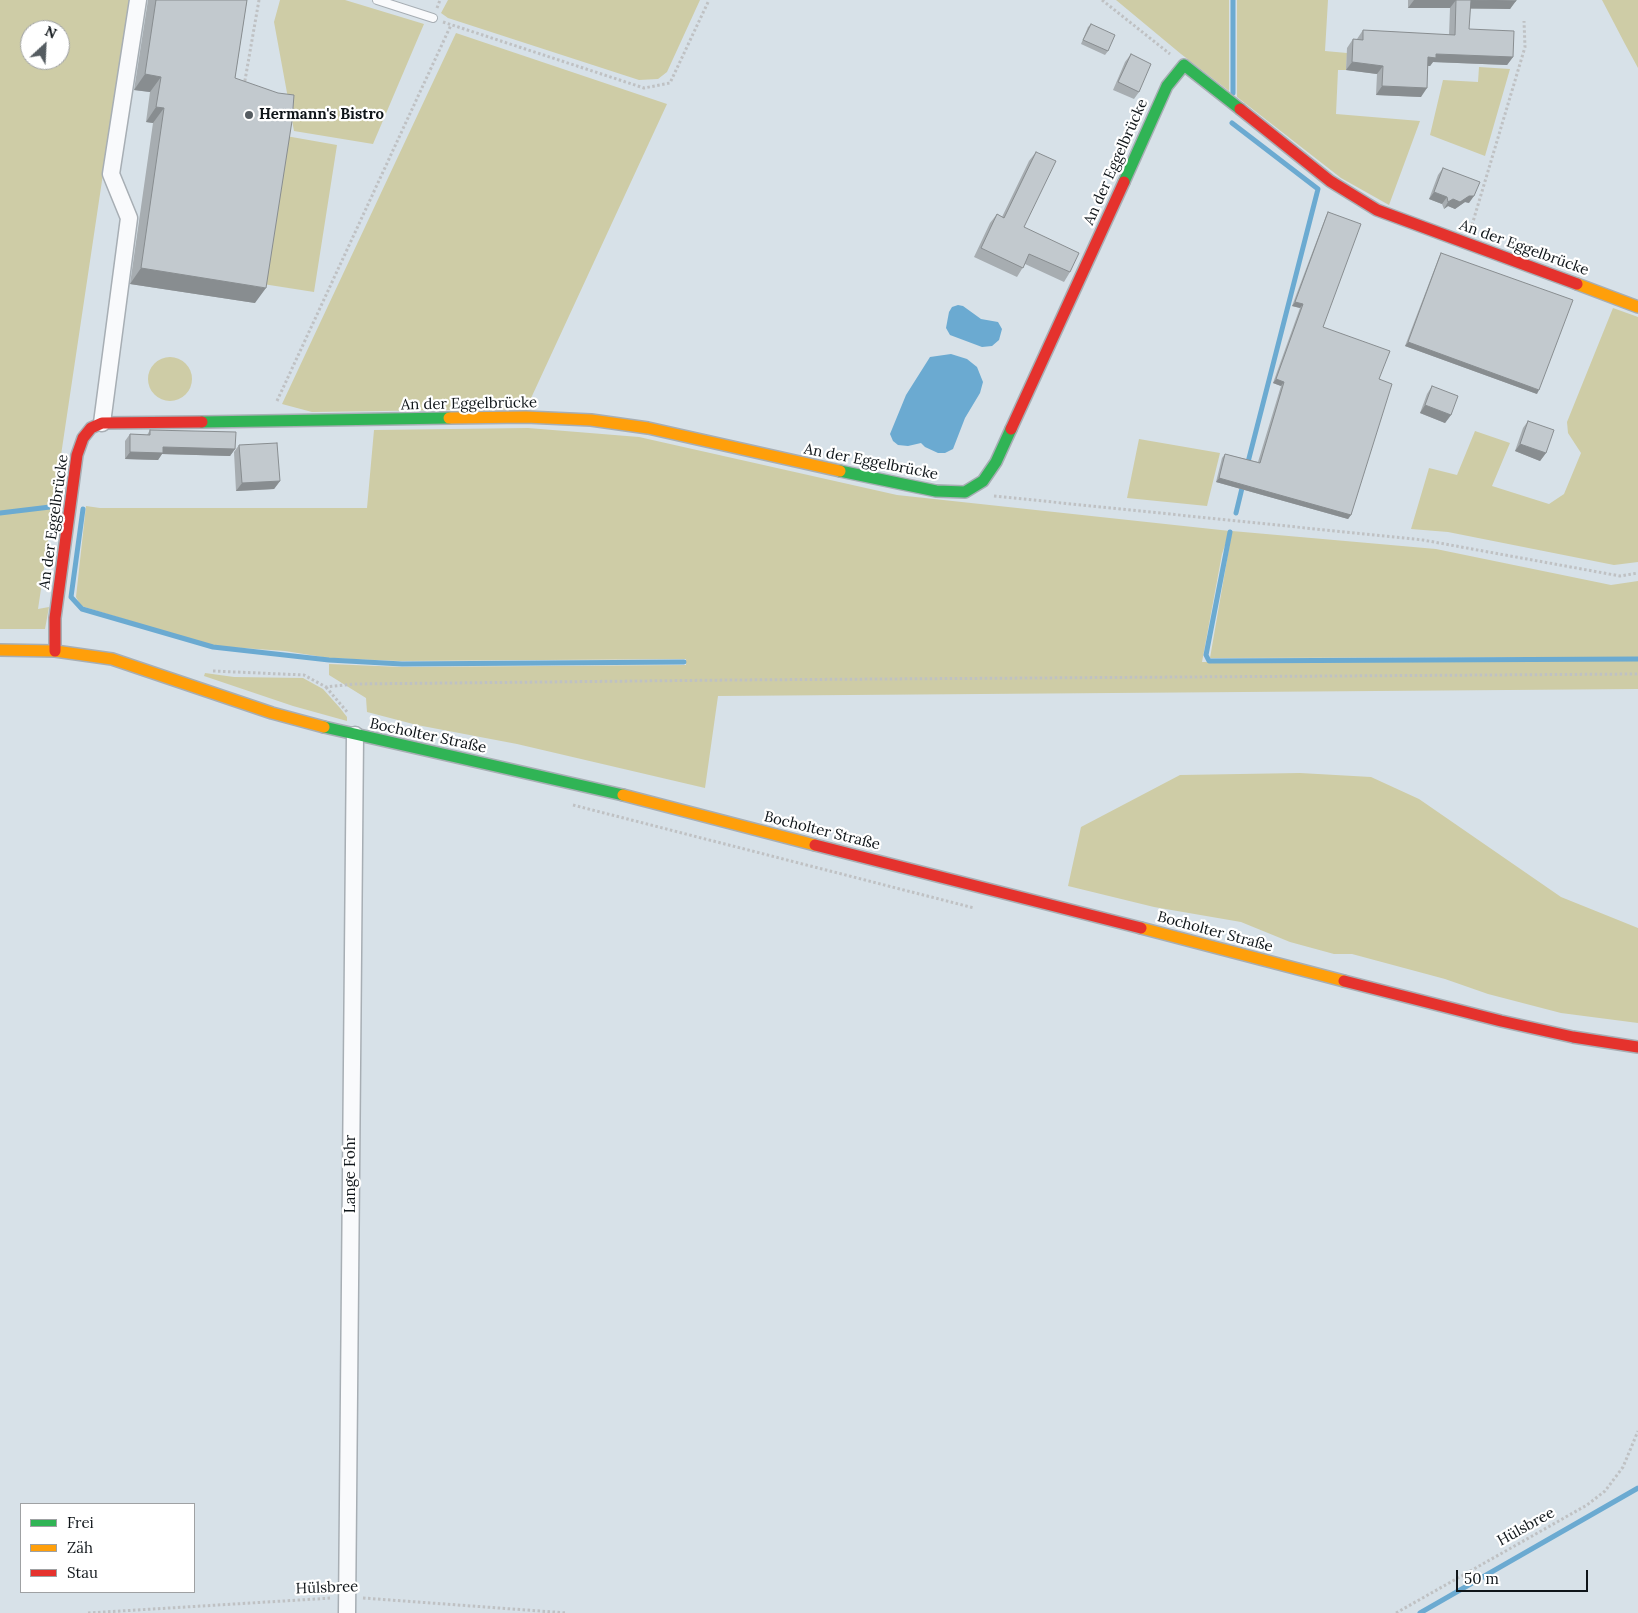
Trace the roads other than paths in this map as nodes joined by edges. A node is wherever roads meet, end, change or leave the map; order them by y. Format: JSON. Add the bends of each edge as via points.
{"nodes":[{"id":1,"x":138,"y":0,"type":"edge"},
{"id":2,"x":377,"y":0,"type":"edge"},
{"id":3,"x":433,"y":18,"type":"road end"},
{"id":4,"x":1638,"y":307,"type":"edge"},
{"id":5,"x":102,"y":423,"type":"junction"},
{"id":6,"x":0,"y":650,"type":"edge"},
{"id":7,"x":55,"y":651,"type":"junction"},
{"id":8,"x":356,"y":735,"type":"junction"},
{"id":9,"x":1638,"y":1047,"type":"edge"},
{"id":10,"x":347,"y":1613,"type":"edge"}],
"edges":[{"from":1,"to":5,"type":"street","via":[[111,174],[129,218]]},
{"from":2,"to":3,"type":"lane"},
{"from":4,"to":5,"type":"street","name":"An der Eggelbrücke","via":[[1377,210],[1330,181],[1184,65],[1167,86],[996,462],[983,481],[965,492],[896,484],[648,428],[591,420],[526,417]]},
{"from":5,"to":7,"type":"street","name":"An der Eggelbrücke","via":[[91,428],[83,438],[77,456],[55,618]]},
{"from":6,"to":7,"type":"street","name":"Bocholter Straße"},
{"from":7,"to":8,"type":"street","name":"Bocholter Straße","via":[[130,663],[272,712]]},
{"from":8,"to":9,"type":"street","name":"Bocholter Straße","via":[[595,788],[1501,1021]]},
{"from":8,"to":10,"type":"street","name":"Lange Fohr"}]}
